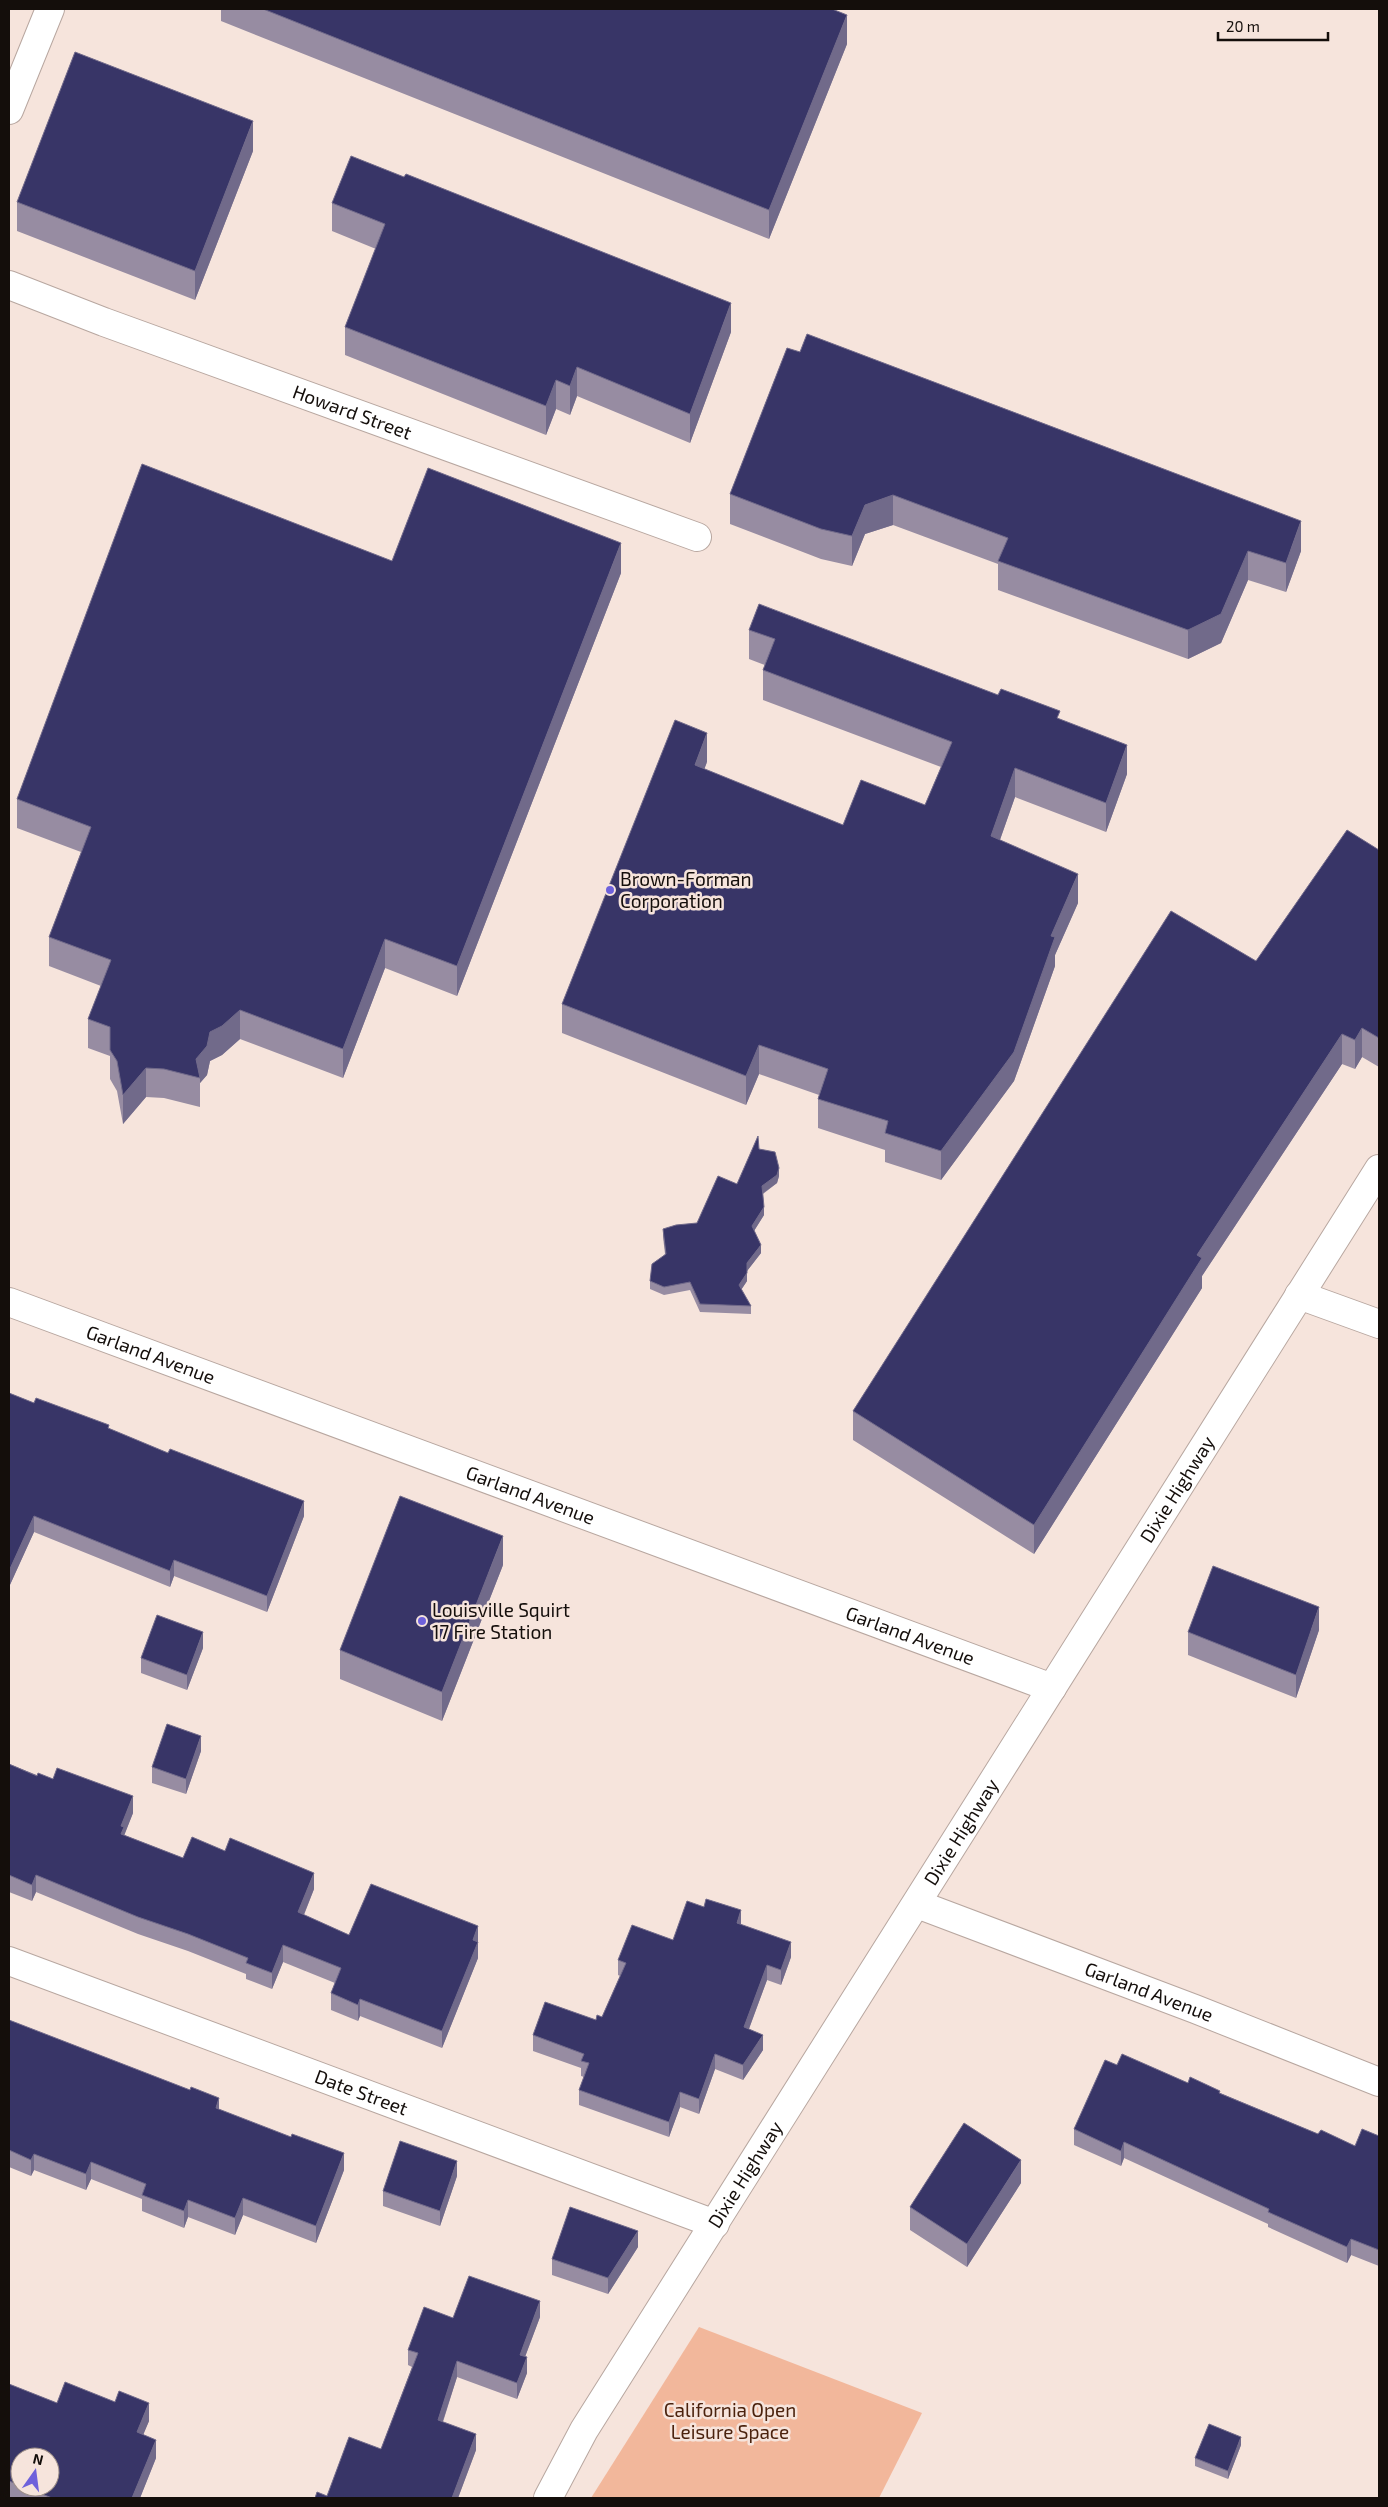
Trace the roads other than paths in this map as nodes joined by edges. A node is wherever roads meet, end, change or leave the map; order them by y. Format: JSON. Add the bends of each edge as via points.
{"nodes":[{"id":1,"x":50,"y":9,"type":"edge"},
{"id":2,"x":9,"y":110,"type":"edge"},
{"id":3,"x":9,"y":285,"type":"edge"},
{"id":4,"x":697,"y":537,"type":"dead end"},
{"id":5,"x":1379,"y":1169,"type":"edge"},
{"id":6,"x":1299,"y":1295,"type":"junction"},
{"id":7,"x":9,"y":1302,"type":"edge"},
{"id":8,"x":1379,"y":1324,"type":"edge"},
{"id":9,"x":1052,"y":1688,"type":"junction"},
{"id":10,"x":917,"y":1904,"type":"junction"},
{"id":11,"x":9,"y":1961,"type":"edge"},
{"id":12,"x":1379,"y":2082,"type":"edge"},
{"id":13,"x":715,"y":2224,"type":"junction"},
{"id":14,"x":548,"y":2498,"type":"edge"}],
"edges":[{"from":1,"to":2,"type":"street"},
{"from":3,"to":4,"type":"street","name":"Howard Street"},
{"from":5,"to":6,"type":"street","name":"Dixie Highway"},
{"from":6,"to":8,"type":"street"},
{"from":6,"to":9,"type":"street","name":"Dixie Highway"},
{"from":7,"to":9,"type":"street","name":"Garland Avenue"},
{"from":9,"to":10,"type":"street","name":"Dixie Highway"},
{"from":10,"to":12,"type":"street","name":"Garland Avenue","via":[[1195,2008]]},
{"from":10,"to":13,"type":"street","name":"Dixie Highway"},
{"from":11,"to":13,"type":"street","name":"Date Street"},
{"from":13,"to":14,"type":"street","name":"Dixie Highway","via":[[584,2430]]}]}
